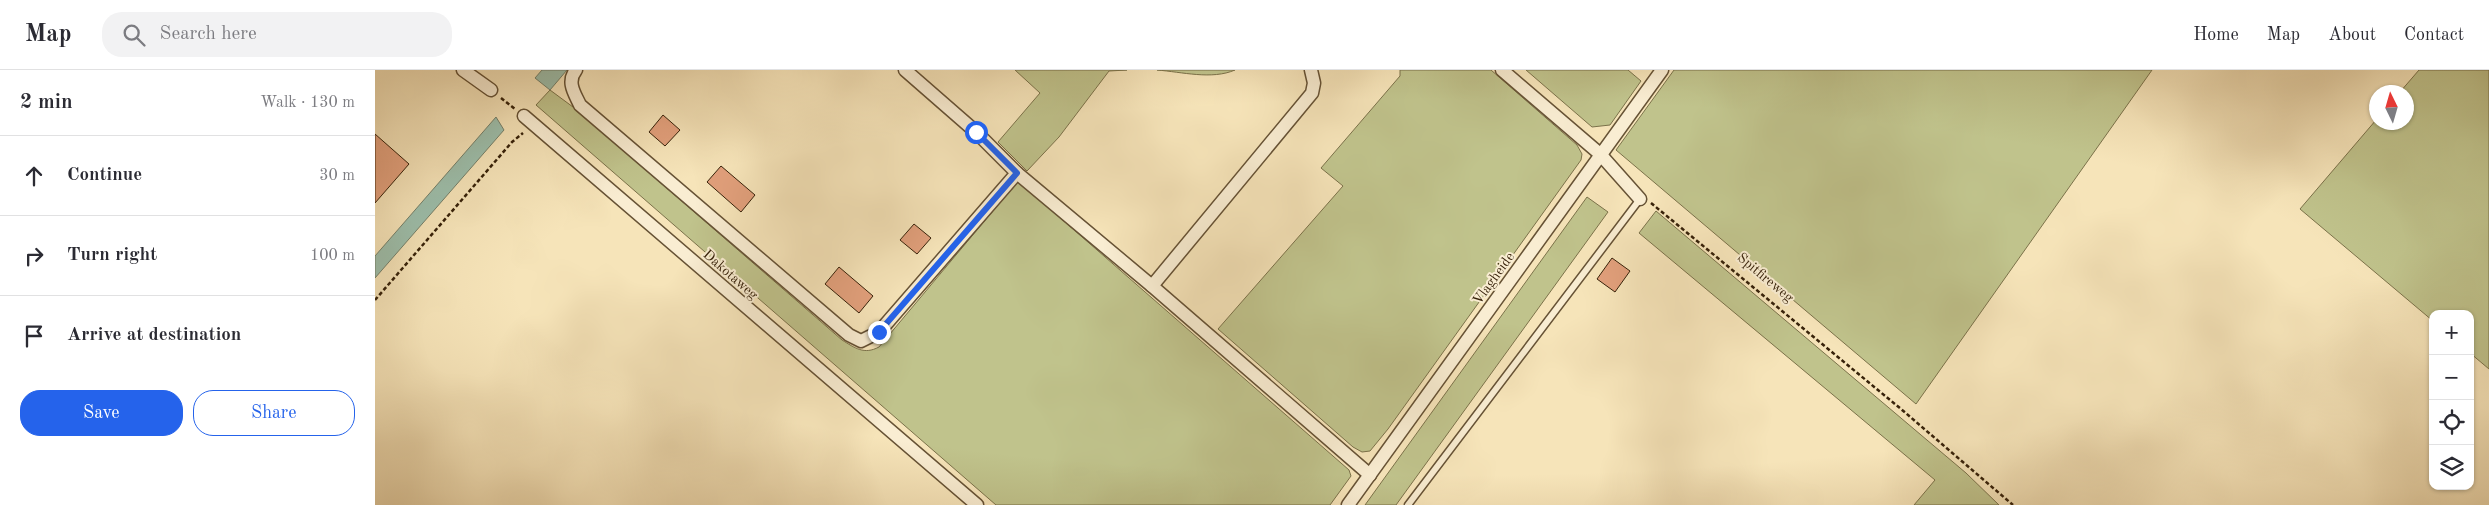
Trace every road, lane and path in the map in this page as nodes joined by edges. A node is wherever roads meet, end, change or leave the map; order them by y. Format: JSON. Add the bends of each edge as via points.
{"nodes":[{"id":1,"x":463,"y":70,"type":"edge"},
{"id":2,"x":576,"y":70,"type":"edge"},
{"id":3,"x":905,"y":70,"type":"edge"},
{"id":4,"x":1311,"y":70,"type":"edge"},
{"id":5,"x":1502,"y":70,"type":"edge"},
{"id":6,"x":1662,"y":70,"type":"edge"},
{"id":7,"x":491,"y":90,"type":"joint"},
{"id":8,"x":529,"y":120,"type":"junction"},
{"id":9,"x":1600,"y":154,"type":"junction"},
{"id":10,"x":1017,"y":173,"type":"junction"},
{"id":11,"x":1640,"y":199,"type":"junction"},
{"id":12,"x":1152,"y":286,"type":"junction"},
{"id":13,"x":375,"y":300,"type":"edge"},
{"id":14,"x":1370,"y":475,"type":"junction"},
{"id":15,"x":977,"y":505,"type":"edge"},
{"id":16,"x":1348,"y":505,"type":"edge"},
{"id":17,"x":1408,"y":505,"type":"edge"},
{"id":18,"x":2013,"y":505,"type":"edge"}],
"edges":[{"from":1,"to":7,"type":"street"},
{"from":2,"to":10,"type":"street","via":[[571,86],[581,105],[849,335],[861,341],[879,332]]},
{"from":3,"to":10,"type":"street"},
{"from":4,"to":12,"type":"street","via":[[1314,83],[1311,93]]},
{"from":5,"to":9,"type":"street"},
{"from":6,"to":9,"type":"street","name":"Vlagheide"},
{"from":7,"to":8,"type":"path"},
{"from":8,"to":13,"type":"path"},
{"from":8,"to":15,"type":"street","name":"Dakotaweg"},
{"from":9,"to":11,"type":"street"},
{"from":9,"to":14,"type":"street","name":"Vlagheide"},
{"from":10,"to":12,"type":"street"},
{"from":11,"to":17,"type":"lane"},
{"from":11,"to":18,"type":"path","name":"Spitfireweg","via":[[1655,204]]},
{"from":12,"to":14,"type":"street"},
{"from":14,"to":16,"type":"street","name":"Vlagheide"}]}
